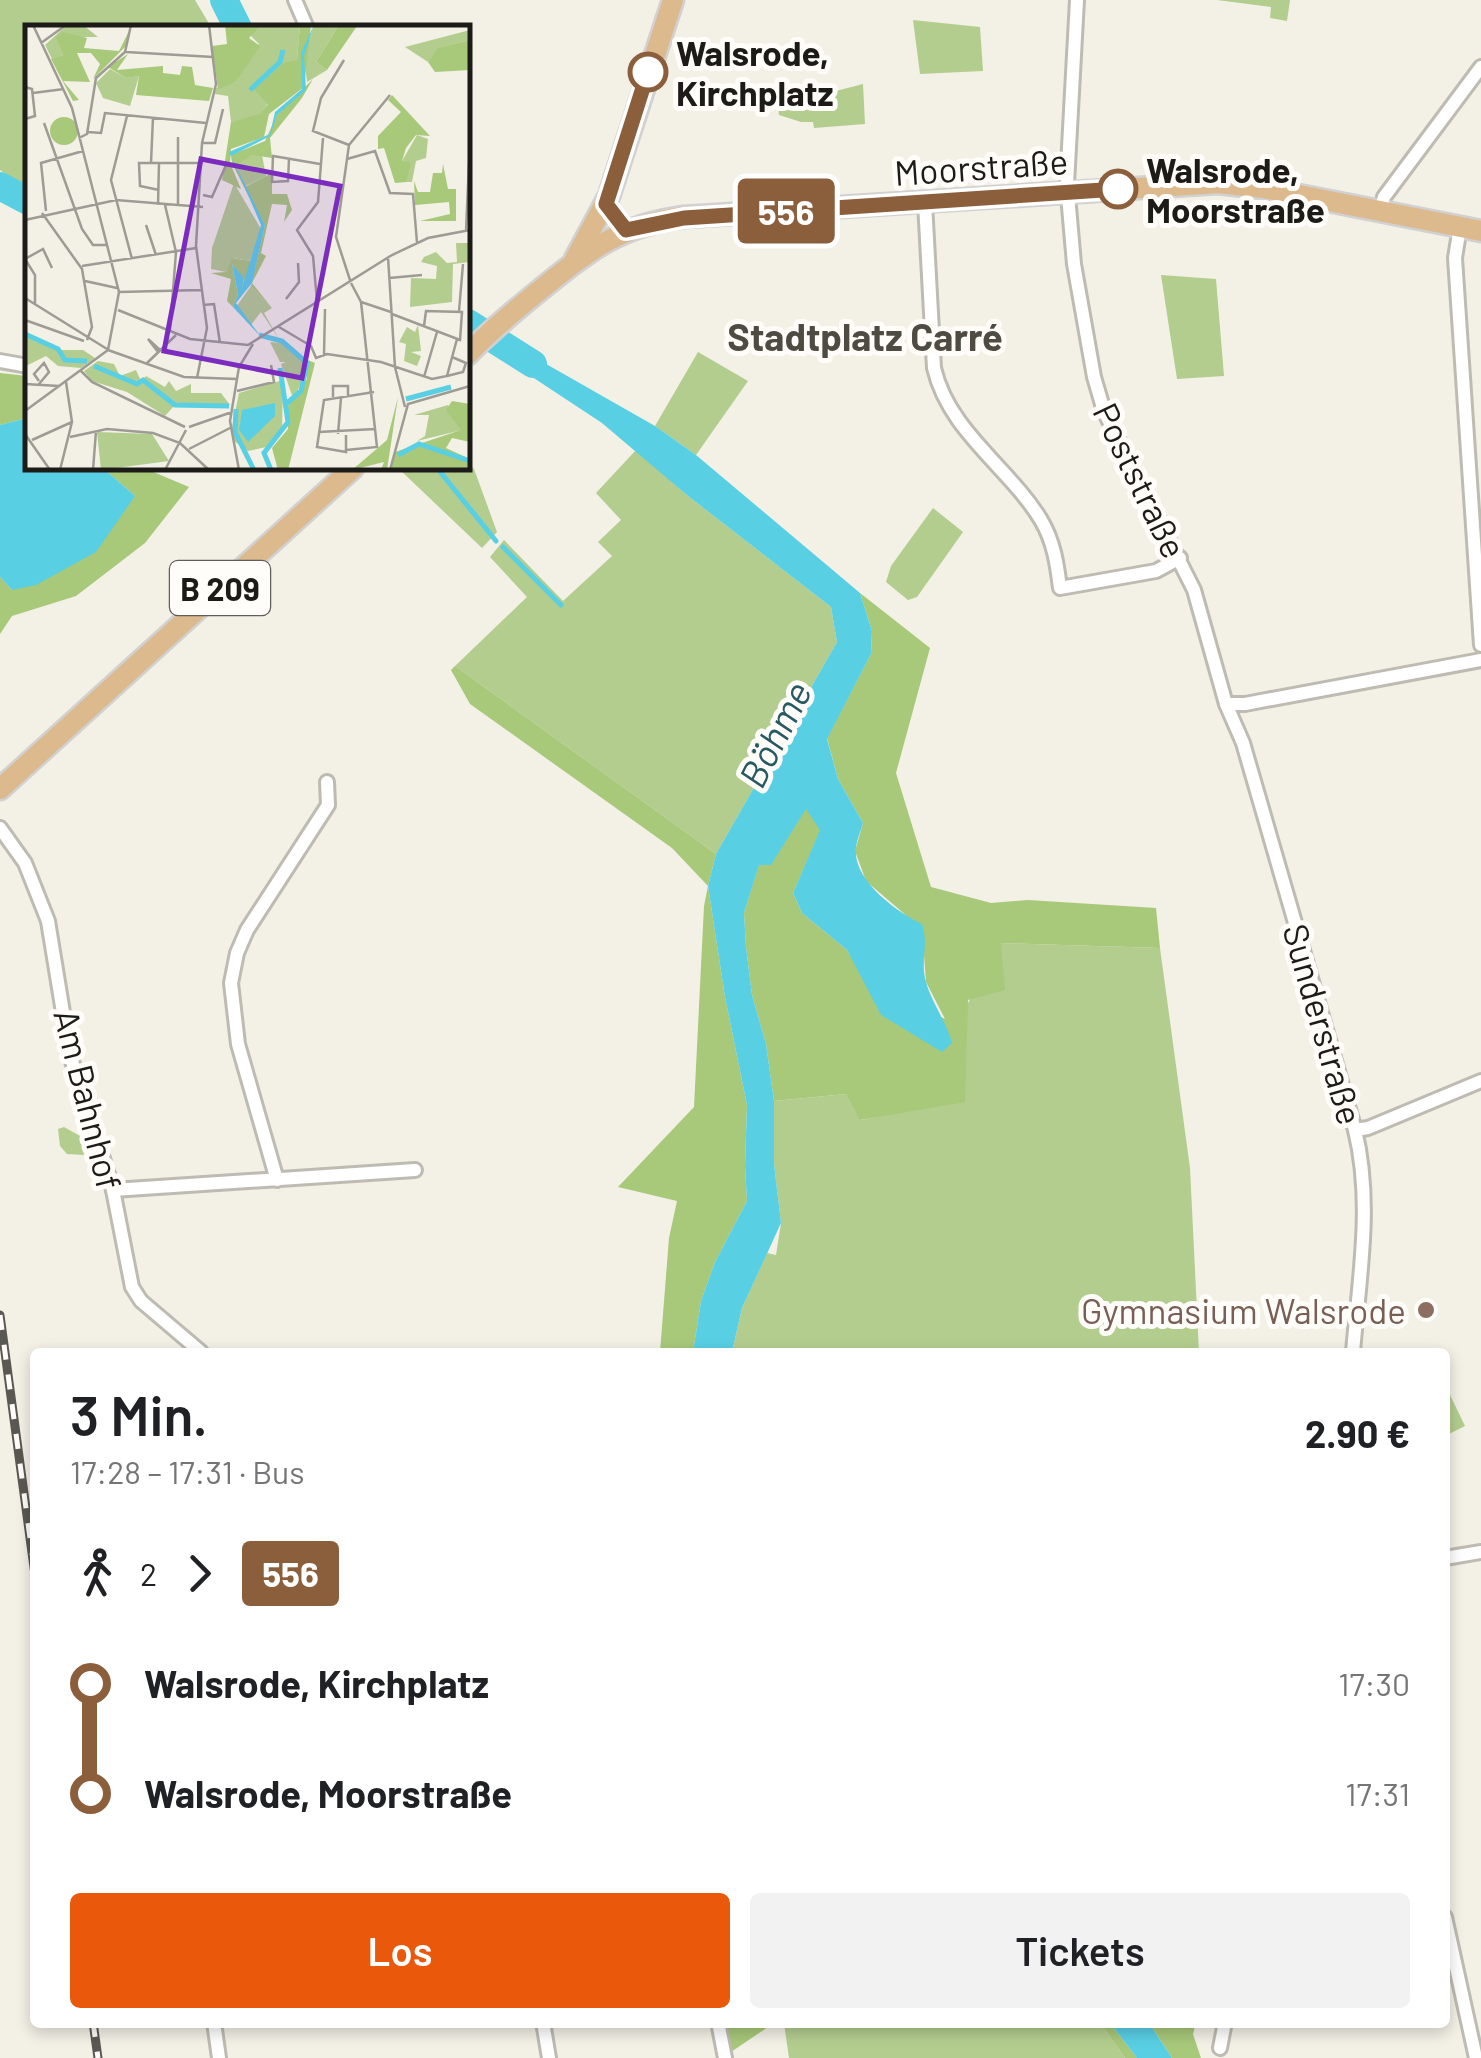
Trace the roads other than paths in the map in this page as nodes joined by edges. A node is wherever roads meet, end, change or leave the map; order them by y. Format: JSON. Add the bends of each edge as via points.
{"nodes":[{"id":1,"x":295,"y":0,"type":"edge"},
{"id":2,"x":673,"y":0,"type":"edge"},
{"id":3,"x":1077,"y":0,"type":"edge"},
{"id":4,"x":306,"y":25,"type":"edge"},
{"id":5,"x":1481,"y":67,"type":"edge"},
{"id":6,"x":1067,"y":193,"type":"junction"},
{"id":7,"x":924,"y":203,"type":"junction"},
{"id":8,"x":606,"y":204,"type":"junction"},
{"id":9,"x":1380,"y":212,"type":"junction"},
{"id":10,"x":1470,"y":229,"type":"edge"},
{"id":11,"x":626,"y":230,"type":"junction"},
{"id":12,"x":576,"y":260,"type":"junction"},
{"id":13,"x":470,"y":351,"type":"edge"},
{"id":14,"x":0,"y":361,"type":"edge"},
{"id":15,"x":25,"y":365,"type":"edge"},
{"id":16,"x":339,"y":472,"type":"edge"},
{"id":17,"x":1180,"y":558,"type":"junction"},
{"id":18,"x":1481,"y":645,"type":"edge"},
{"id":19,"x":1481,"y":660,"type":"edge"},
{"id":20,"x":1226,"y":704,"type":"junction"},
{"id":21,"x":327,"y":782,"type":"dead end"},
{"id":22,"x":0,"y":789,"type":"edge"},
{"id":23,"x":0,"y":828,"type":"edge"},
{"id":24,"x":1481,"y":1081,"type":"edge"},
{"id":25,"x":1355,"y":1130,"type":"junction"},
{"id":26,"x":415,"y":1170,"type":"dead end"},
{"id":27,"x":277,"y":1180,"type":"junction"},
{"id":28,"x":114,"y":1190,"type":"junction"},
{"id":29,"x":196,"y":1348,"type":"edge"},
{"id":30,"x":1353,"y":1348,"type":"edge"},
{"id":31,"x":1481,"y":1552,"type":"edge"},
{"id":32,"x":1450,"y":1557,"type":"edge"},
{"id":33,"x":1450,"y":1934,"type":"edge"},
{"id":34,"x":1474,"y":2017,"type":"edge"},
{"id":35,"x":215,"y":2028,"type":"edge"},
{"id":36,"x":544,"y":2028,"type":"edge"},
{"id":37,"x":719,"y":2028,"type":"edge"},
{"id":38,"x":1224,"y":2028,"type":"edge"},
{"id":39,"x":1220,"y":2048,"type":"dead end"},
{"id":40,"x":219,"y":2058,"type":"edge"},
{"id":41,"x":550,"y":2058,"type":"edge"},
{"id":42,"x":724,"y":2058,"type":"edge"},
{"id":43,"x":1476,"y":2058,"type":"edge"}],
"edges":[{"from":1,"to":4,"type":"street"},
{"from":2,"to":8,"type":"main road"},
{"from":3,"to":6,"type":"street","name":"Poststraße"},
{"from":5,"to":9,"type":"street","via":[[1384,197]]},
{"from":6,"to":7,"type":"main road","name":"Moorstraße"},
{"from":6,"to":9,"type":"main road","name":"Moorstraße","via":[[1218,183]]},
{"from":6,"to":17,"type":"street","name":"Poststraße","via":[[1099,394]]},
{"from":7,"to":11,"type":"main road","name":"Moorstraße","via":[[684,218]]},
{"from":7,"to":17,"type":"street","via":[[939,389],[1041,520],[1056,552],[1060,588],[1156,571]]},
{"from":8,"to":11,"type":"main road"},
{"from":8,"to":12,"type":"main road"},
{"from":9,"to":10,"type":"main road","name":"Moorstraße"},
{"from":10,"to":18,"type":"street","via":[[1455,258]]},
{"from":11,"to":12,"type":"main road","name":"Moorstraße"},
{"from":12,"to":13,"type":"main road","name":"Moorstraße"},
{"from":14,"to":15,"type":"street"},
{"from":16,"to":22,"type":"main road","number":"B 209"},
{"from":17,"to":20,"type":"street","name":"Poststraße"},
{"from":19,"to":20,"type":"street"},
{"from":20,"to":25,"type":"street","name":"Sunderstraße"},
{"from":21,"to":27,"type":"street","via":[[328,805],[248,930],[230,983],[238,1044]]},
{"from":23,"to":28,"type":"street","name":"Am Bahnhof","via":[[25,863],[48,921],[70,1054]]},
{"from":24,"to":25,"type":"street"},
{"from":25,"to":30,"type":"street","name":"Sunderstraße","via":[[1364,1179]]},
{"from":26,"to":27,"type":"street"},
{"from":27,"to":28,"type":"street"},
{"from":28,"to":29,"type":"street","name":"Am Bahnhof","via":[[132,1287]]},
{"from":31,"to":32,"type":"street"},
{"from":33,"to":34,"type":"street"},
{"from":34,"to":43,"type":"street"},
{"from":35,"to":40,"type":"street"},
{"from":36,"to":41,"type":"street"},
{"from":37,"to":42,"type":"street"},
{"from":38,"to":39,"type":"street"}]}
